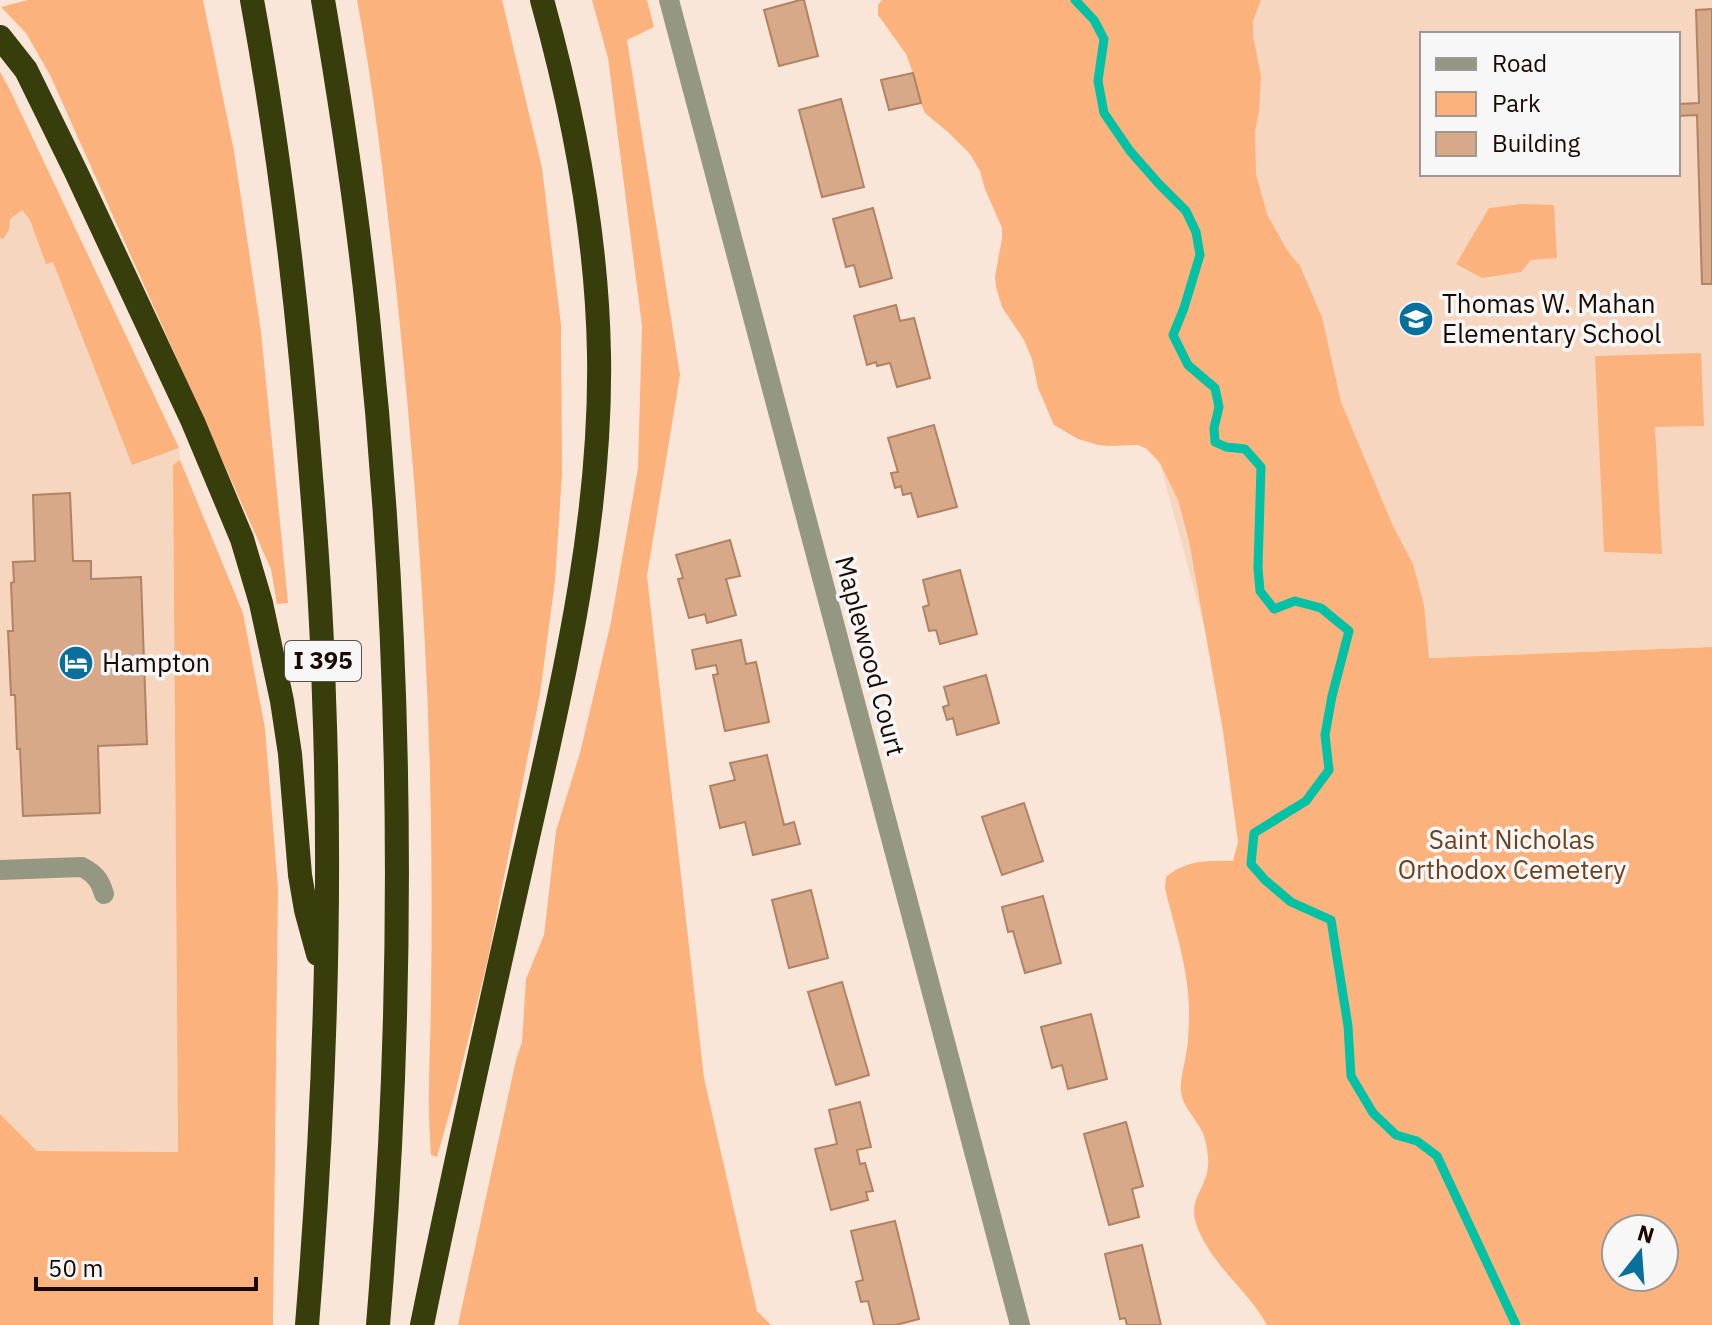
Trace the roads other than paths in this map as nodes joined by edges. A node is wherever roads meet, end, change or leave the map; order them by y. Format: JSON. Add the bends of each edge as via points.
{"nodes":[{"id":1,"x":252,"y":0,"type":"edge"},
{"id":2,"x":323,"y":0,"type":"edge"},
{"id":3,"x":542,"y":0,"type":"edge"},
{"id":4,"x":669,"y":0,"type":"edge"},
{"id":5,"x":0,"y":37,"type":"edge"},
{"id":6,"x":0,"y":870,"type":"edge"},
{"id":7,"x":104,"y":894,"type":"dead end"},
{"id":8,"x":325,"y":974,"type":"junction"},
{"id":9,"x":307,"y":1325,"type":"edge"},
{"id":10,"x":378,"y":1325,"type":"edge"},
{"id":11,"x":422,"y":1325,"type":"edge"},
{"id":12,"x":1020,"y":1325,"type":"edge"}],
"edges":[{"from":1,"to":8,"type":"highway","number":"I 395","via":[[287,225],[309,443],[327,790]]},
{"from":2,"to":10,"type":"highway","number":"I 395","via":[[368,316],[390,624],[396,1006]]},
{"from":3,"to":11,"type":"highway","via":[[571,115],[594,271],[599,398],[593,478],[564,674]]},
{"from":4,"to":12,"type":"street","name":"Maplewood Court"},
{"from":5,"to":8,"type":"highway","via":[[26,70],[65,148],[242,539],[276,667],[302,890]]},
{"from":6,"to":7,"type":"street","via":[[82,867],[101,882]]},
{"from":8,"to":9,"type":"highway","number":"I 395"}]}
